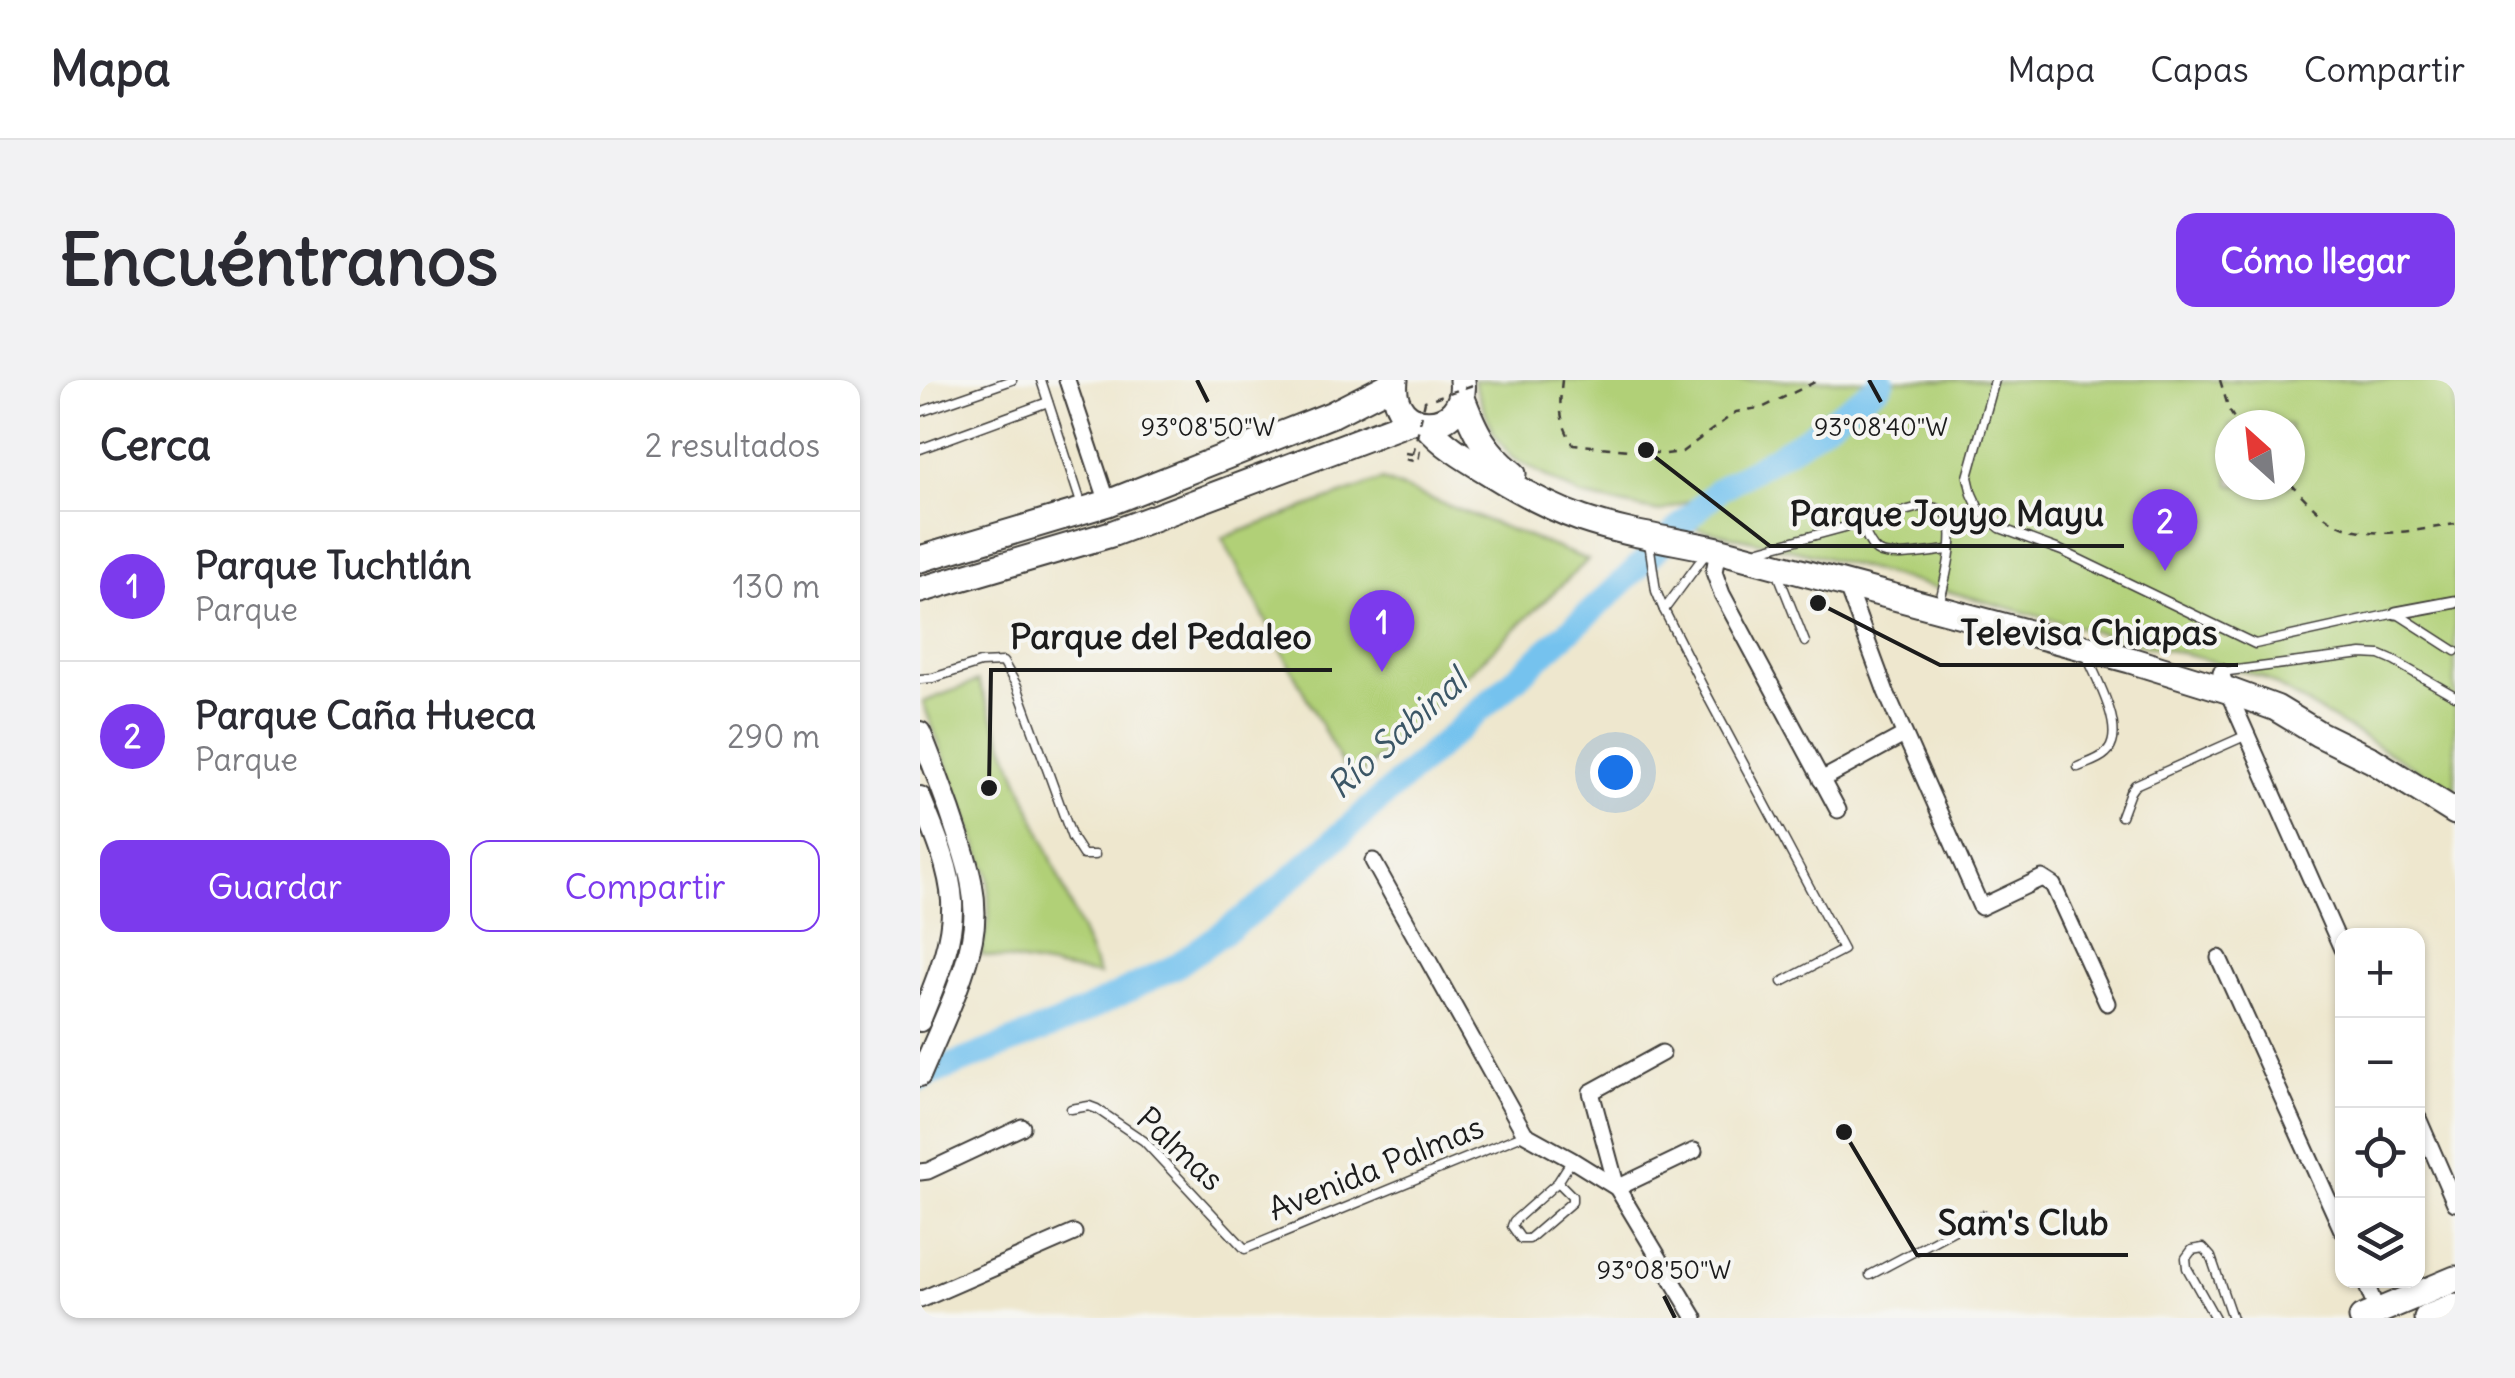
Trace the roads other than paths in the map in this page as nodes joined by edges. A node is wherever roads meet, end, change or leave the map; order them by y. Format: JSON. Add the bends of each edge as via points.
{"nodes":[{"id":1,"x":1012,"y":380,"type":"edge"},
{"id":2,"x":1041,"y":380,"type":"edge"},
{"id":3,"x":1067,"y":380,"type":"edge"},
{"id":4,"x":1995,"y":380,"type":"edge"},
{"id":5,"x":1394,"y":381,"type":"edge"},
{"id":6,"x":1467,"y":388,"type":"edge"},
{"id":7,"x":1048,"y":402,"type":"junction"},
{"id":8,"x":920,"y":412,"type":"edge"},
{"id":9,"x":1419,"y":422,"type":"junction"},
{"id":10,"x":920,"y":449,"type":"edge"},
{"id":11,"x":1096,"y":507,"type":"junction"},
{"id":12,"x":1861,"y":523,"type":"junction"},
{"id":13,"x":1654,"y":537,"type":"junction"},
{"id":14,"x":1701,"y":544,"type":"junction"},
{"id":15,"x":1950,"y":550,"type":"junction"},
{"id":16,"x":1767,"y":558,"type":"junction"},
{"id":17,"x":920,"y":559,"type":"edge"},
{"id":18,"x":1846,"y":584,"type":"junction"},
{"id":19,"x":920,"y":590,"type":"edge"},
{"id":20,"x":1941,"y":597,"type":"junction"},
{"id":21,"x":2455,"y":602,"type":"edge"},
{"id":22,"x":1664,"y":610,"type":"junction"},
{"id":23,"x":2396,"y":613,"type":"junction"},
{"id":24,"x":1804,"y":642,"type":"dead end"},
{"id":25,"x":2084,"y":647,"type":"junction"},
{"id":26,"x":2455,"y":651,"type":"edge"},
{"id":27,"x":920,"y":679,"type":"edge"},
{"id":28,"x":2224,"y":681,"type":"junction"},
{"id":29,"x":2455,"y":696,"type":"edge"},
{"id":30,"x":920,"y":732,"type":"edge"},
{"id":31,"x":2247,"y":735,"type":"junction"},
{"id":32,"x":1904,"y":736,"type":"junction"},
{"id":33,"x":2078,"y":767,"type":"dead end"},
{"id":34,"x":927,"y":770,"type":"edge"},
{"id":35,"x":1821,"y":780,"type":"junction"},
{"id":36,"x":920,"y":797,"type":"edge"},
{"id":37,"x":2455,"y":802,"type":"edge"},
{"id":38,"x":1838,"y":810,"type":"dead end"},
{"id":39,"x":2455,"y":812,"type":"edge"},
{"id":40,"x":2121,"y":816,"type":"dead end"},
{"id":41,"x":1095,"y":855,"type":"dead end"},
{"id":42,"x":1373,"y":861,"type":"dead end"},
{"id":43,"x":2335,"y":934,"type":"edge"},
{"id":44,"x":2219,"y":958,"type":"dead end"},
{"id":45,"x":1782,"y":982,"type":"dead end"},
{"id":46,"x":2107,"y":1004,"type":"dead end"},
{"id":47,"x":927,"y":1022,"type":"edge"},
{"id":48,"x":1662,"y":1053,"type":"dead end"},
{"id":49,"x":920,"y":1076,"type":"edge"},
{"id":50,"x":1070,"y":1109,"type":"dead end"},
{"id":51,"x":1022,"y":1127,"type":"dead end"},
{"id":52,"x":1525,"y":1134,"type":"junction"},
{"id":53,"x":2425,"y":1134,"type":"edge"},
{"id":54,"x":1694,"y":1151,"type":"dead end"},
{"id":55,"x":1572,"y":1160,"type":"junction"},
{"id":56,"x":920,"y":1172,"type":"edge"},
{"id":57,"x":1558,"y":1182,"type":"junction"},
{"id":58,"x":1618,"y":1188,"type":"junction"},
{"id":59,"x":2455,"y":1203,"type":"edge"},
{"id":60,"x":1983,"y":1214,"type":"dead end"},
{"id":61,"x":2335,"y":1215,"type":"edge"},
{"id":62,"x":1074,"y":1233,"type":"dead end"},
{"id":63,"x":1245,"y":1249,"type":"joint"},
{"id":64,"x":1870,"y":1274,"type":"dead end"},
{"id":65,"x":2455,"y":1279,"type":"edge"},
{"id":66,"x":2366,"y":1288,"type":"edge"},
{"id":67,"x":920,"y":1300,"type":"edge"},
{"id":68,"x":2455,"y":1307,"type":"edge"},
{"id":69,"x":2370,"y":1315,"type":"edge"},
{"id":70,"x":1695,"y":1318,"type":"edge"},
{"id":71,"x":2214,"y":1318,"type":"edge"},
{"id":72,"x":2232,"y":1318,"type":"edge"},
{"id":73,"x":2428,"y":1318,"type":"edge"}],
"edges":[{"from":1,"to":8,"type":"lane"},
{"from":2,"to":7,"type":"lane"},
{"from":3,"to":11,"type":"street"},
{"from":4,"to":23,"type":"lane","via":[[1968,477],[1980,509],[2000,528],[2255,644]]},
{"from":5,"to":9,"type":"main road","via":[[1397,405]]},
{"from":5,"to":11,"type":"main road","via":[[1333,414]]},
{"from":6,"to":9,"type":"main road","via":[[1448,418]]},
{"from":6,"to":13,"type":"main road","via":[[1478,439],[1510,472]]},
{"from":7,"to":10,"type":"lane"},
{"from":7,"to":11,"type":"lane"},
{"from":9,"to":13,"type":"main road","via":[[1526,495],[1582,519]]},
{"from":9,"to":19,"type":"main road","via":[[1111,534]]},
{"from":11,"to":17,"type":"main road"},
{"from":12,"to":15,"type":"lane","via":[[1879,553]]},
{"from":12,"to":15,"type":"lane","via":[[1936,507],[1952,528]]},
{"from":12,"to":16,"type":"lane"},
{"from":13,"to":14,"type":"main road"},
{"from":13,"to":22,"type":"lane","via":[[1656,591]]},
{"from":14,"to":16,"type":"main road"},
{"from":14,"to":22,"type":"lane"},
{"from":14,"to":35,"type":"street"},
{"from":15,"to":20,"type":"lane"},
{"from":16,"to":18,"type":"main road"},
{"from":16,"to":20,"type":"main road"},
{"from":16,"to":24,"type":"lane"},
{"from":18,"to":25,"type":"main road"},
{"from":18,"to":32,"type":"street"},
{"from":20,"to":28,"type":"main road"},
{"from":21,"to":23,"type":"street"},
{"from":22,"to":45,"type":"lane","via":[[1843,950]]},
{"from":23,"to":26,"type":"lane"},
{"from":25,"to":28,"type":"main road"},
{"from":25,"to":33,"type":"lane","via":[[2115,732],[2105,755]]},
{"from":27,"to":41,"type":"lane","via":[[1002,662],[1018,686],[1072,838],[1083,855]]},
{"from":28,"to":29,"type":"lane","via":[[2380,655]]},
{"from":28,"to":31,"type":"street"},
{"from":28,"to":37,"type":"main road","via":[[2279,697]]},
{"from":28,"to":39,"type":"main road"},
{"from":30,"to":34,"type":"street"},
{"from":31,"to":40,"type":"lane","via":[[2136,785]]},
{"from":31,"to":43,"type":"street"},
{"from":32,"to":35,"type":"street"},
{"from":32,"to":46,"type":"street","via":[[1981,907],[2048,880]]},
{"from":34,"to":47,"type":"street","via":[[968,860],[974,907],[963,969]]},
{"from":35,"to":38,"type":"street"},
{"from":36,"to":47,"type":"street","via":[[952,905]]},
{"from":42,"to":52,"type":"street"},
{"from":44,"to":61,"type":"street"},
{"from":47,"to":49,"type":"street"},
{"from":48,"to":58,"type":"street","via":[[1592,1092]]},
{"from":50,"to":63,"type":"lane","name":"Palmas","via":[[1097,1109],[1144,1141]]},
{"from":51,"to":56,"type":"street"},
{"from":52,"to":55,"type":"street"},
{"from":52,"to":63,"type":"lane","name":"Avenida Palmas"},
{"from":53,"to":59,"type":"street"},
{"from":54,"to":58,"type":"street"},
{"from":55,"to":57,"type":"lane"},
{"from":55,"to":58,"type":"street"},
{"from":57,"to":57,"type":"lane","via":[[1514,1221],[1520,1239],[1529,1239],[1572,1202]]},
{"from":58,"to":70,"type":"street"},
{"from":60,"to":64,"type":"lane"},
{"from":62,"to":67,"type":"street"},
{"from":65,"to":69,"type":"main road"},
{"from":66,"to":69,"type":"street"},
{"from":68,"to":73,"type":"main road"},
{"from":71,"to":72,"type":"lane","via":[[2187,1268],[2192,1250],[2204,1248],[2211,1257]]}]}
